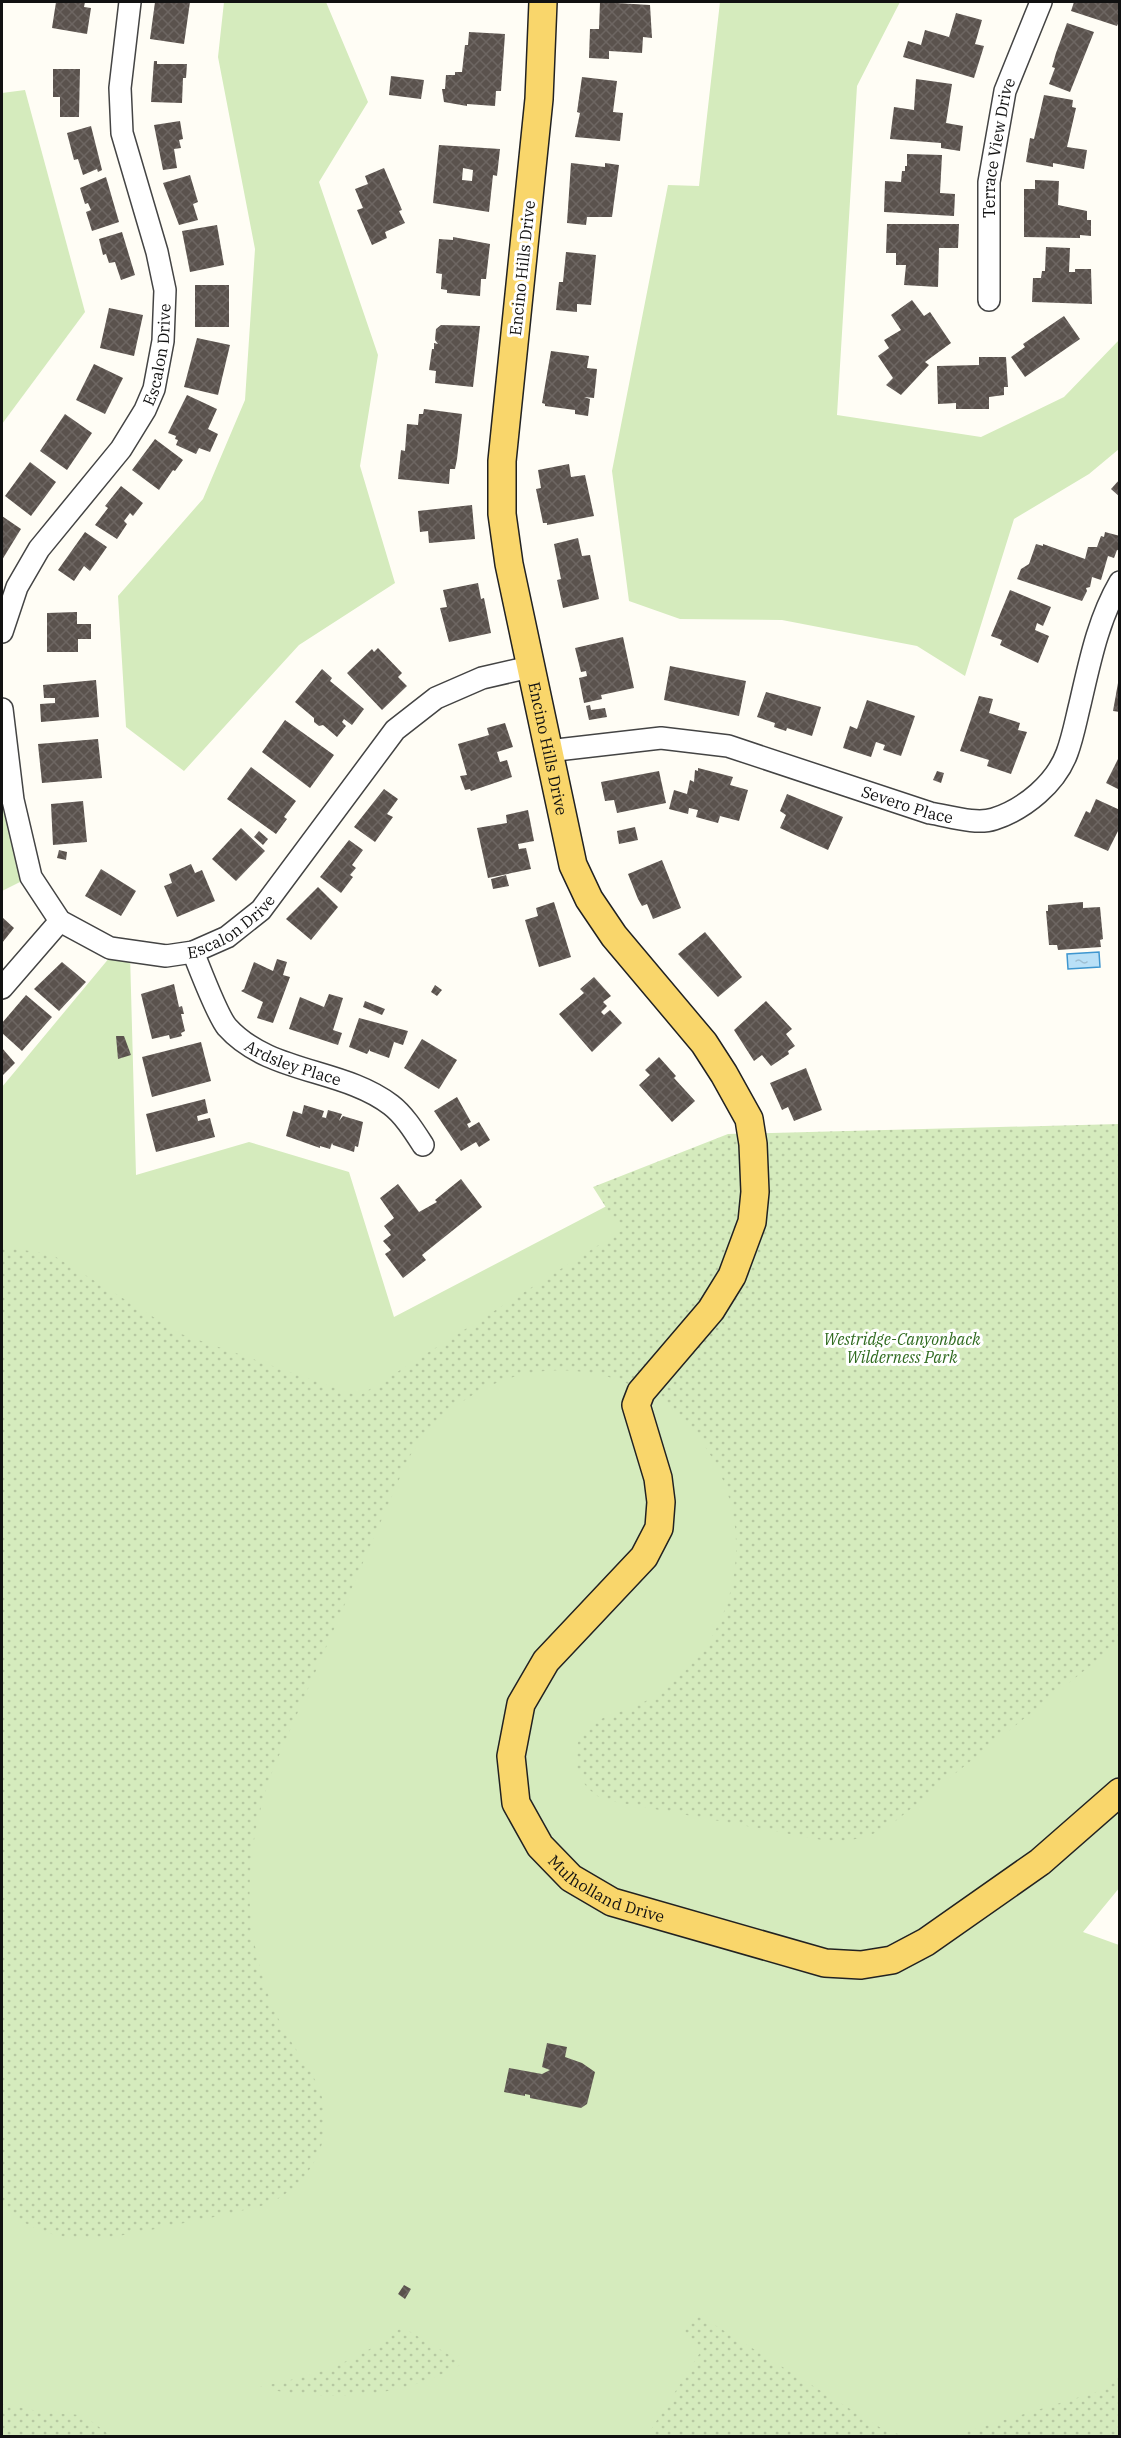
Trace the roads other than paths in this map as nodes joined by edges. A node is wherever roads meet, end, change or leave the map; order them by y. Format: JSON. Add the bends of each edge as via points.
{"nodes":[{"id":1,"x":130,"y":2,"type":"edge"},
{"id":2,"x":543,"y":2,"type":"edge"},
{"id":3,"x":1041,"y":2,"type":"edge"},
{"id":4,"x":989,"y":300,"type":"dead end"},
{"id":5,"x":1119,"y":582,"type":"edge"},
{"id":6,"x":2,"y":632,"type":"edge"},
{"id":7,"x":530,"y":667,"type":"junction"},
{"id":8,"x":2,"y":721,"type":"edge"},
{"id":9,"x":548,"y":751,"type":"junction"},
{"id":10,"x":60,"y":921,"type":"junction"},
{"id":11,"x":193,"y":952,"type":"junction"},
{"id":12,"x":2,"y":988,"type":"edge"},
{"id":13,"x":423,"y":1145,"type":"dead end"},
{"id":14,"x":636,"y":1405,"type":"joint"},
{"id":15,"x":1119,"y":1792,"type":"edge"}],
"edges":[{"from":1,"to":6,"type":"street","name":"Escalon Drive","via":[[120,88],[122,133],[165,290],[163,341],[154,389],[121,449],[39,549],[18,586]]},
{"from":2,"to":7,"type":"main road","name":"Encino Hills Drive","via":[[539,99],[502,461],[502,514]]},
{"from":3,"to":4,"type":"street","name":"Terrace View Drive","via":[[1005,91],[1001,113],[989,182]]},
{"from":5,"to":9,"type":"street","name":"Severo Place","via":[[1096,639],[1067,754],[1030,801],[993,819],[930,813],[728,746],[661,738]]},
{"from":7,"to":9,"type":"main road","name":"Encino Hills Drive"},
{"from":7,"to":11,"type":"street","name":"Escalon Drive","via":[[482,678],[436,699],[395,730],[261,910],[227,938]]},
{"from":8,"to":10,"type":"street","name":"Escalon Drive","via":[[13,801],[31,877]]},
{"from":9,"to":14,"type":"main road","name":"Encino Hills Drive","via":[[573,865],[589,899],[614,936],[704,1043],[738,1096],[749,1119],[753,1144],[752,1222],[732,1275],[711,1310],[648,1381]]},
{"from":10,"to":11,"type":"street","name":"Escalon Drive","via":[[110,948],[166,956]]},
{"from":10,"to":12,"type":"street"},
{"from":11,"to":13,"type":"street","name":"Ardsley Place","via":[[225,1025],[238,1038],[271,1057],[373,1093],[393,1107]]},
{"from":14,"to":15,"type":"main road","name":"Mulholland Drive","via":[[658,1478],[659,1528],[644,1557],[546,1661],[521,1704],[511,1756],[516,1803],[540,1846],[572,1878],[612,1902],[825,1963],[861,1965],[892,1960],[926,1942],[1040,1862]]}]}
